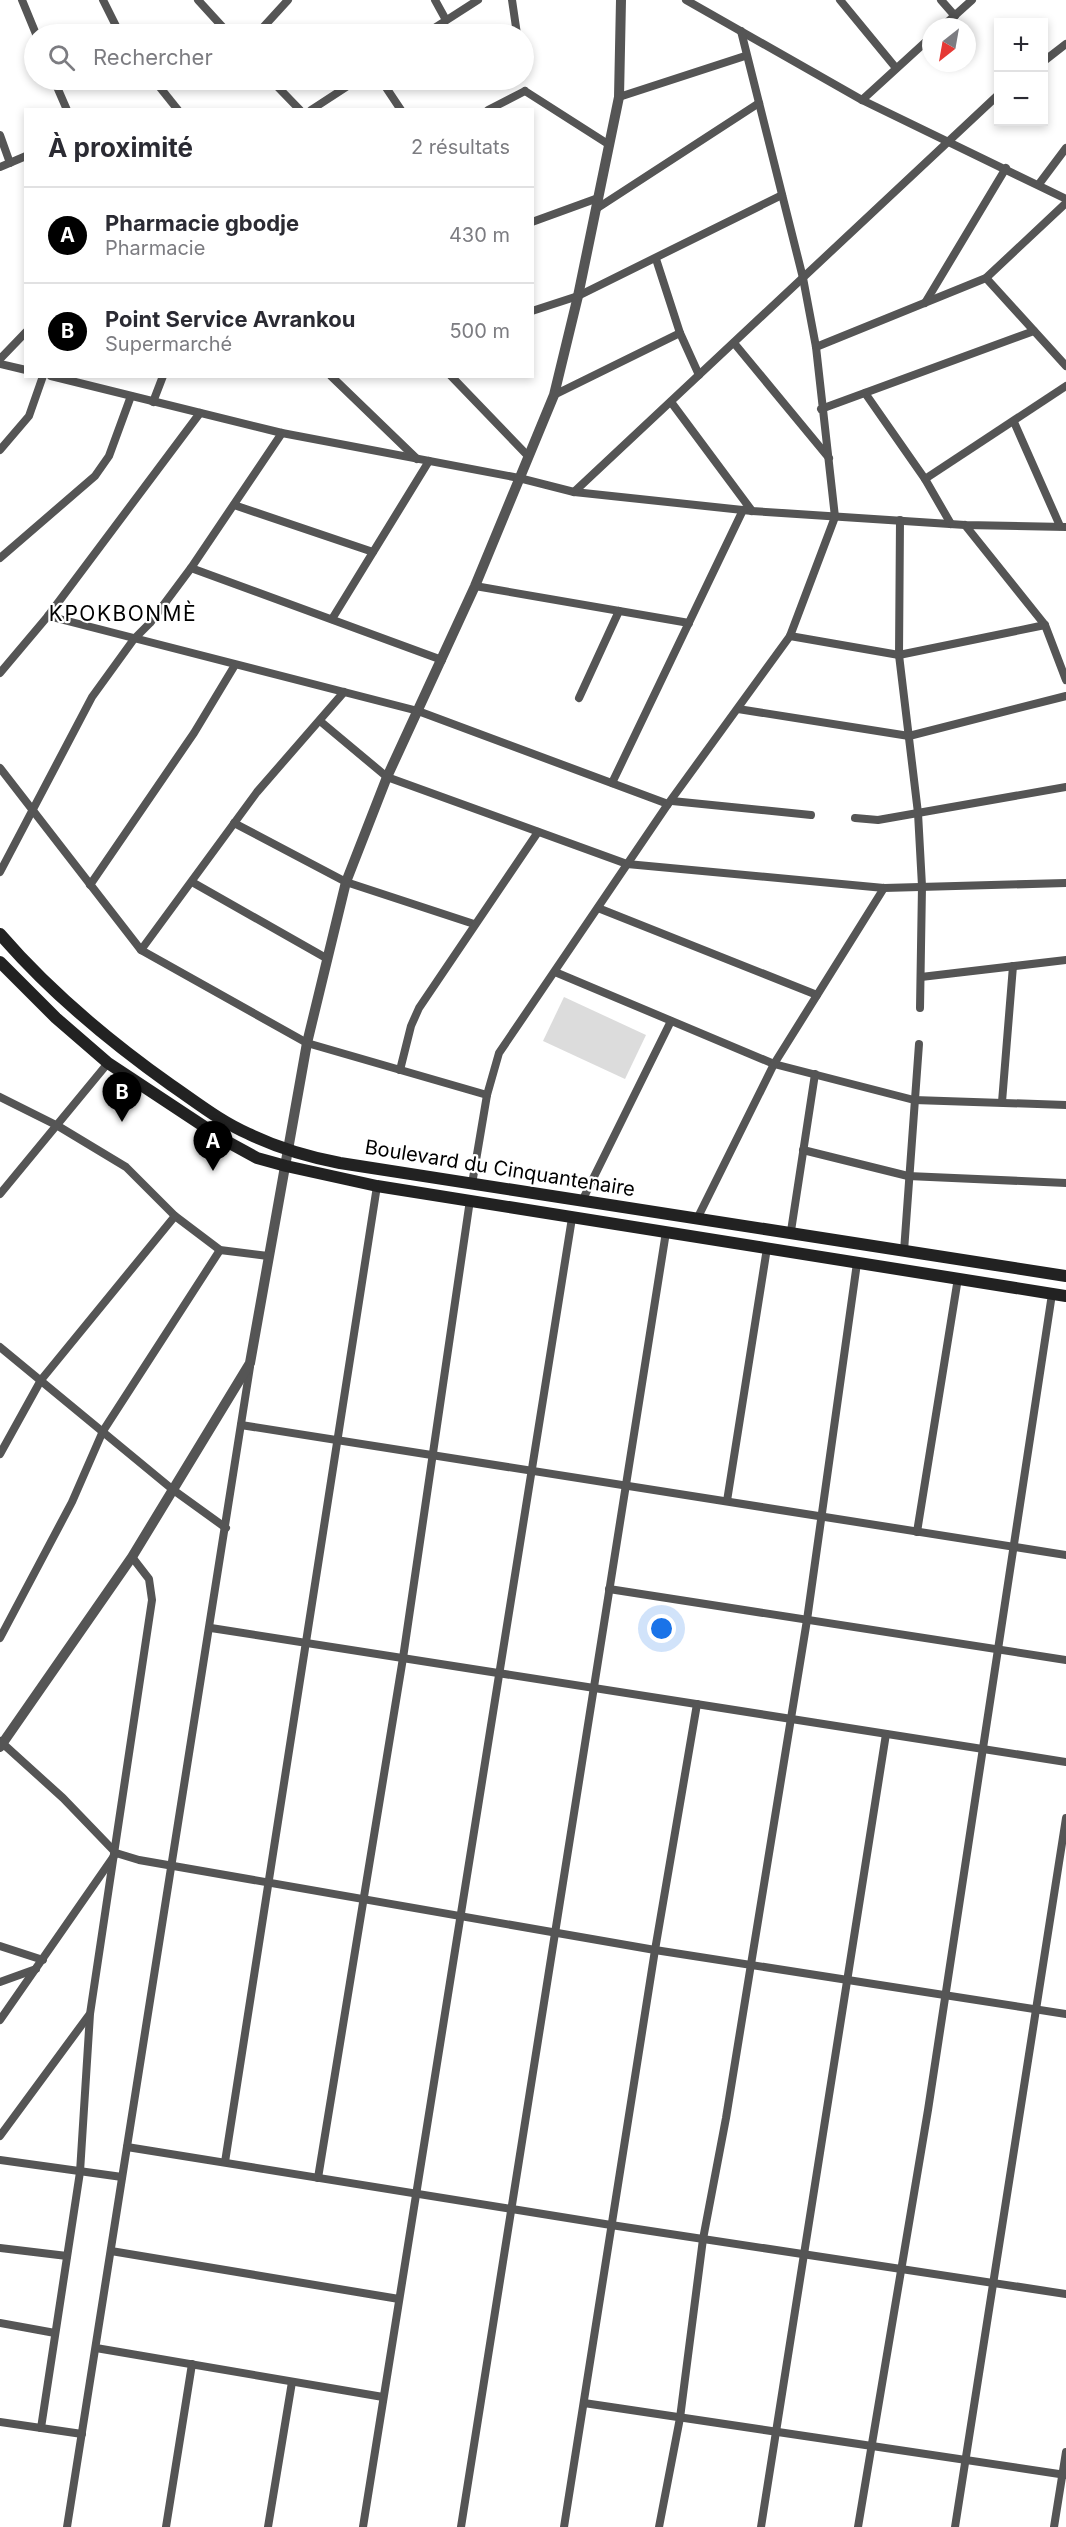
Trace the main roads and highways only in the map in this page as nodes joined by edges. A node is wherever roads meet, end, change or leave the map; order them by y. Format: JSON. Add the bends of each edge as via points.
{"nodes":[{"id":1,"x":0,"y":933,"type":"edge"},
{"id":2,"x":0,"y":962,"type":"edge"},
{"id":3,"x":1066,"y":1276,"type":"edge"},
{"id":4,"x":1066,"y":1296,"type":"edge"}],
"edges":[{"from":1,"to":3,"type":"main road","name":"Boulevard du Cinquantenaire","via":[[64,999],[122,1050],[225,1121],[289,1150],[340,1163]]},
{"from":2,"to":4,"type":"main road","name":"Boulevard du Cinquantenaire","via":[[108,1063],[257,1158],[377,1186]]}]}
